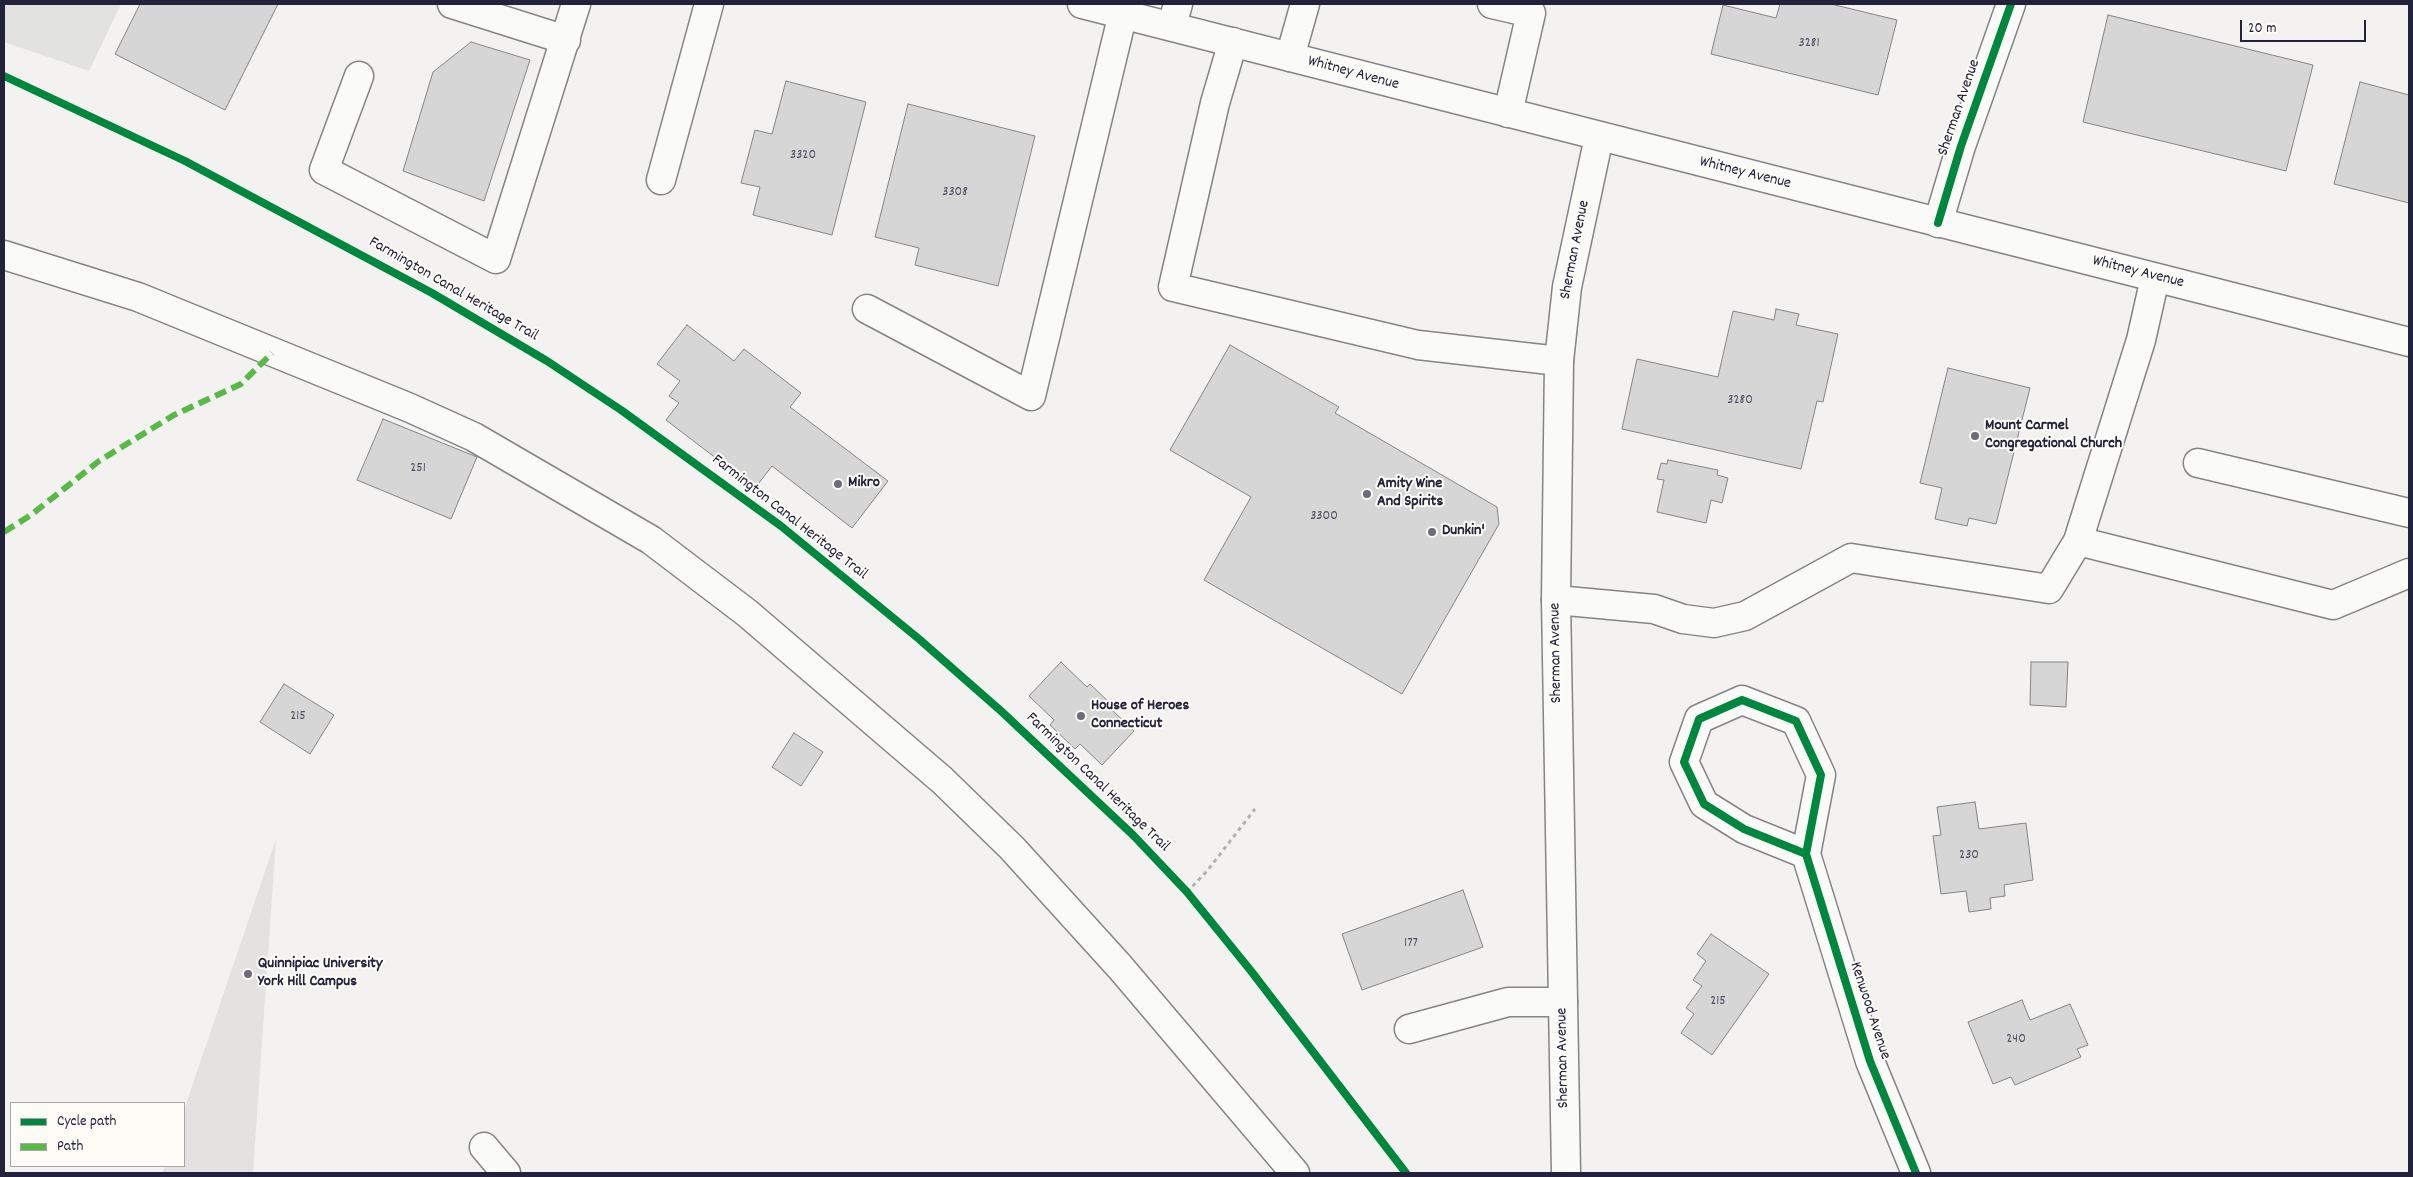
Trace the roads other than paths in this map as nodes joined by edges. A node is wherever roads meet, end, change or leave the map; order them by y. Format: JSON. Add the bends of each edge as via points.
{"nodes":[{"id":1,"x":452,"y":4,"type":"edge"},
{"id":2,"x":576,"y":4,"type":"edge"},
{"id":3,"x":709,"y":4,"type":"edge"},
{"id":4,"x":1082,"y":4,"type":"edge"},
{"id":5,"x":1305,"y":4,"type":"edge"},
{"id":6,"x":1492,"y":4,"type":"edge"},
{"id":7,"x":2011,"y":4,"type":"edge"},
{"id":8,"x":1532,"y":9,"type":"edge"},
{"id":9,"x":1123,"y":14,"type":"junction"},
{"id":10,"x":1175,"y":15,"type":"edge"},
{"id":11,"x":566,"y":40,"type":"junction"},
{"id":12,"x":1233,"y":42,"type":"junction"},
{"id":13,"x":1290,"y":57,"type":"junction"},
{"id":14,"x":359,"y":76,"type":"dead end"},
{"id":15,"x":1508,"y":114,"type":"junction"},
{"id":16,"x":1600,"y":137,"type":"junction"},
{"id":17,"x":661,"y":180,"type":"dead end"},
{"id":18,"x":1938,"y":222,"type":"junction"},
{"id":19,"x":4,"y":255,"type":"edge"},
{"id":20,"x":2155,"y":278,"type":"junction"},
{"id":21,"x":867,"y":309,"type":"dead end"},
{"id":22,"x":2409,"y":342,"type":"edge"},
{"id":23,"x":1560,"y":361,"type":"junction"},
{"id":24,"x":2198,"y":463,"type":"dead end"},
{"id":25,"x":2409,"y":513,"type":"edge"},
{"id":26,"x":2078,"y":541,"type":"junction"},
{"id":27,"x":2409,"y":573,"type":"edge"},
{"id":28,"x":1556,"y":600,"type":"junction"},
{"id":29,"x":1806,"y":854,"type":"junction"},
{"id":30,"x":1563,"y":1002,"type":"junction"},
{"id":31,"x":1409,"y":1029,"type":"dead end"},
{"id":32,"x":484,"y":1147,"type":"dead end"},
{"id":33,"x":1566,"y":1168,"type":"edge"},
{"id":34,"x":506,"y":1173,"type":"edge"},
{"id":35,"x":1295,"y":1173,"type":"edge"},
{"id":36,"x":1916,"y":1173,"type":"edge"}],
"edges":[{"from":1,"to":11,"type":"main road"},
{"from":2,"to":11,"type":"main road"},
{"from":3,"to":17,"type":"main road"},
{"from":4,"to":9,"type":"main road","name":"Whitney Avenue"},
{"from":5,"to":13,"type":"main road"},
{"from":6,"to":8,"type":"main road"},
{"from":7,"to":18,"type":"main road","name":"Sherman Avenue"},
{"from":8,"to":15,"type":"main road"},
{"from":9,"to":10,"type":"main road","name":"Whitney Avenue"},
{"from":9,"to":21,"type":"main road","via":[[1031,396]]},
{"from":10,"to":12,"type":"main road","name":"Whitney Avenue"},
{"from":11,"to":14,"type":"main road","via":[[496,259],[324,170]]},
{"from":12,"to":13,"type":"main road","name":"Whitney Avenue"},
{"from":12,"to":23,"type":"main road","via":[[1215,103],[1173,287],[1418,345]]},
{"from":13,"to":15,"type":"main road","name":"Whitney Avenue"},
{"from":15,"to":16,"type":"main road","name":"Whitney Avenue"},
{"from":16,"to":18,"type":"main road","name":"Whitney Avenue"},
{"from":16,"to":23,"type":"main road","name":"Sherman Avenue","via":[[1568,286]]},
{"from":18,"to":20,"type":"main road","name":"Whitney Avenue"},
{"from":19,"to":35,"type":"main road","via":[[138,297],[418,412],[474,437],[651,540],[747,613],[942,780],[1012,848],[1120,967]]},
{"from":20,"to":22,"type":"main road","name":"Whitney Avenue"},
{"from":20,"to":26,"type":"main road","via":[[2141,340]]},
{"from":23,"to":28,"type":"main road","name":"Sherman Avenue"},
{"from":24,"to":25,"type":"main road"},
{"from":26,"to":27,"type":"main road","via":[[2333,605]]},
{"from":26,"to":28,"type":"main road","via":[[2049,589],[1850,558],[1745,616],[1714,623],[1684,619],[1654,609]]},
{"from":28,"to":30,"type":"main road","name":"Sherman Avenue"},
{"from":29,"to":29,"type":"main road","name":"Kenwood Avenue","via":[[1821,775],[1796,721],[1742,700],[1699,718],[1684,762],[1704,804],[1744,829]]},
{"from":29,"to":36,"type":"main road","name":"Kenwood Avenue","via":[[1870,1060]]},
{"from":30,"to":31,"type":"main road","via":[[1508,1002]]},
{"from":30,"to":33,"type":"main road","name":"Sherman Avenue"},
{"from":32,"to":34,"type":"main road"}]}
